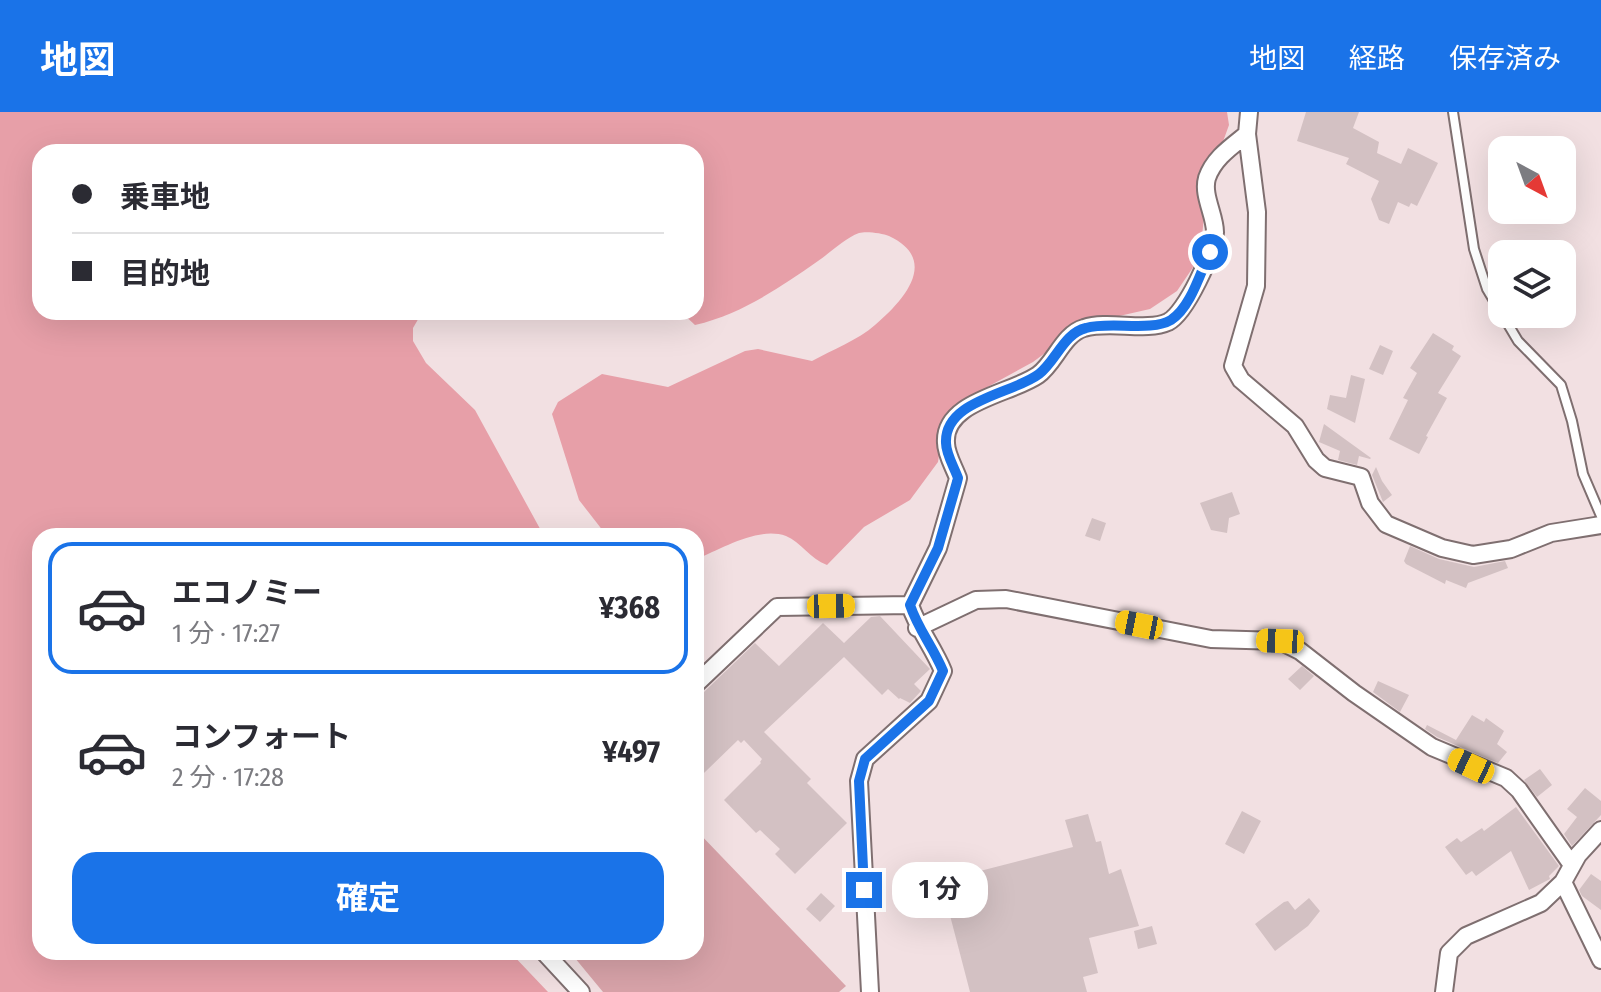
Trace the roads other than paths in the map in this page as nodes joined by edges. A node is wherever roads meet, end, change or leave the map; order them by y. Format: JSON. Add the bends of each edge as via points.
{"nodes":[{"id":1,"x":1249,"y":112,"type":"edge"},
{"id":2,"x":1453,"y":112,"type":"edge"},
{"id":3,"x":1247,"y":134,"type":"junction"},
{"id":4,"x":1601,"y":516,"type":"edge"},
{"id":5,"x":1601,"y":525,"type":"edge"},
{"id":6,"x":910,"y":605,"type":"junction"},
{"id":7,"x":917,"y":628,"type":"junction"},
{"id":8,"x":704,"y":676,"type":"edge"},
{"id":9,"x":1601,"y":830,"type":"edge"},
{"id":10,"x":1572,"y":865,"type":"junction"},
{"id":11,"x":1563,"y":882,"type":"junction"},
{"id":12,"x":551,"y":960,"type":"edge"},
{"id":13,"x":1601,"y":960,"type":"edge"},
{"id":14,"x":867,"y":990,"type":"edge"},
{"id":15,"x":581,"y":992,"type":"edge"},
{"id":16,"x":1444,"y":992,"type":"edge"}],
"edges":[{"from":1,"to":3,"type":"street"},
{"from":2,"to":4,"type":"lane","via":[[1474,249],[1487,289],[1518,341],[1561,385],[1583,474]]},
{"from":3,"to":5,"type":"street","via":[[1257,212],[1256,286],[1233,366],[1241,380],[1295,426],[1325,468],[1361,477],[1370,503],[1386,524],[1442,548],[1473,555]]},
{"from":3,"to":6,"type":"street","via":[[1218,157],[1207,179],[1215,235],[1181,312],[1158,325],[1083,328],[1041,373],[964,409],[953,420],[946,444],[958,478],[938,548]]},
{"from":6,"to":7,"type":"street"},
{"from":6,"to":8,"type":"street","via":[[777,607]]},
{"from":7,"to":10,"type":"street","via":[[976,600],[1006,599],[1211,639],[1280,641],[1432,747],[1506,778]]},
{"from":7,"to":14,"type":"street","via":[[943,671],[929,701],[865,759],[859,781]]},
{"from":9,"to":10,"type":"street"},
{"from":10,"to":11,"type":"street"},
{"from":11,"to":13,"type":"street"},
{"from":11,"to":16,"type":"street","via":[[1541,903],[1466,936],[1449,953]]},
{"from":12,"to":15,"type":"street"}]}
